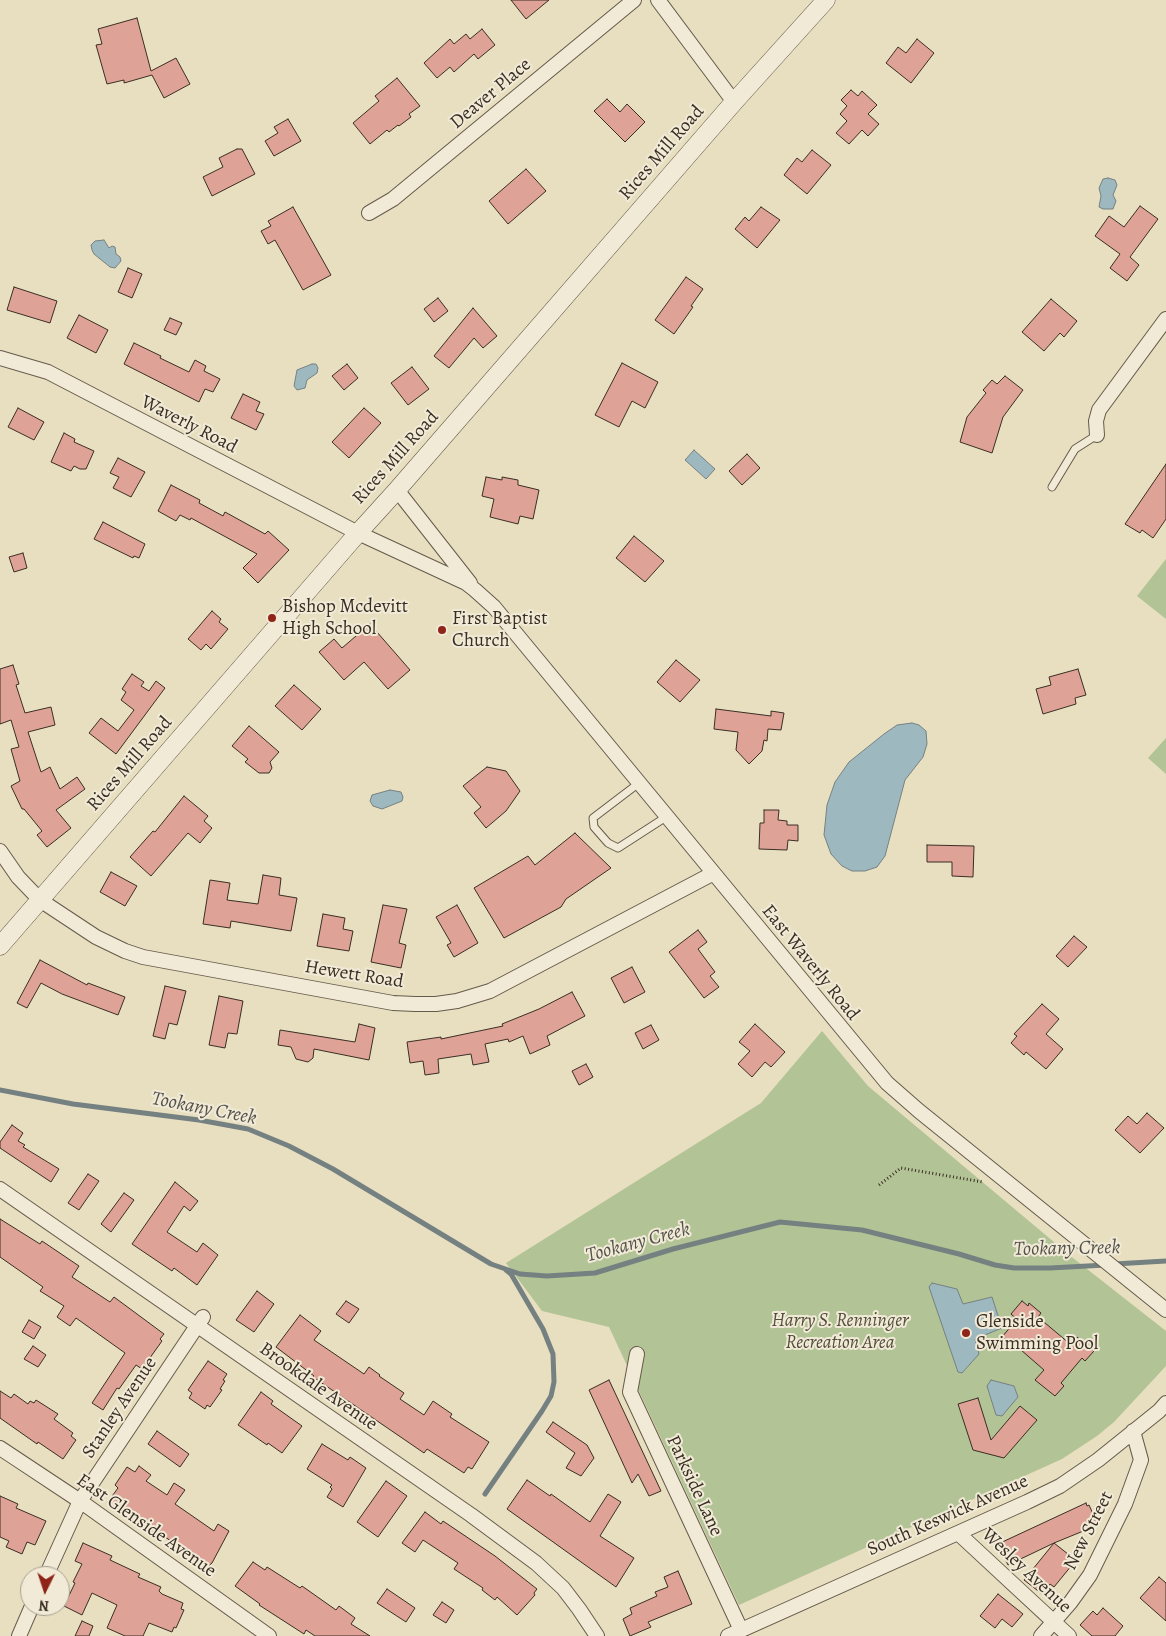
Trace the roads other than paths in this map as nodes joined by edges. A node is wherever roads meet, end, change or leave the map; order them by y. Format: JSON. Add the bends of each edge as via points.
{"nodes":[{"id":1,"x":634,"y":0,"type":"edge"},
{"id":2,"x":658,"y":0,"type":"edge"},
{"id":3,"x":826,"y":0,"type":"edge"},
{"id":4,"x":734,"y":102,"type":"junction"},
{"id":5,"x":369,"y":213,"type":"dead end"},
{"id":6,"x":1166,"y":319,"type":"edge"},
{"id":7,"x":0,"y":358,"type":"edge"},
{"id":8,"x":1097,"y":434,"type":"joint"},
{"id":9,"x":1052,"y":487,"type":"dead end"},
{"id":10,"x":398,"y":490,"type":"junction"},
{"id":11,"x":358,"y":533,"type":"junction"},
{"id":12,"x":476,"y":590,"type":"junction"},
{"id":13,"x":638,"y":783,"type":"junction"},
{"id":14,"x":666,"y":817,"type":"junction"},
{"id":15,"x":0,"y":851,"type":"edge"},
{"id":16,"x":712,"y":874,"type":"junction"},
{"id":17,"x":40,"y":900,"type":"junction"},
{"id":18,"x":0,"y":946,"type":"edge"},
{"id":19,"x":0,"y":1188,"type":"edge"},
{"id":20,"x":1166,"y":1310,"type":"edge"},
{"id":21,"x":200,"y":1322,"type":"junction"},
{"id":22,"x":638,"y":1354,"type":"dead end"},
{"id":23,"x":1166,"y":1403,"type":"edge"},
{"id":24,"x":1133,"y":1431,"type":"junction"},
{"id":25,"x":0,"y":1448,"type":"edge"},
{"id":26,"x":80,"y":1501,"type":"junction"},
{"id":27,"x":958,"y":1533,"type":"junction"},
{"id":28,"x":51,"y":1566,"type":"edge"},
{"id":29,"x":28,"y":1616,"type":"edge"},
{"id":30,"x":1053,"y":1622,"type":"junction"},
{"id":31,"x":734,"y":1633,"type":"edge"},
{"id":32,"x":19,"y":1636,"type":"edge"},
{"id":33,"x":269,"y":1636,"type":"edge"},
{"id":34,"x":597,"y":1636,"type":"edge"},
{"id":35,"x":1041,"y":1636,"type":"edge"},
{"id":36,"x":1069,"y":1636,"type":"edge"}],
"edges":[{"from":1,"to":5,"type":"street","name":"Deaver Place","via":[[393,199]]},
{"from":2,"to":4,"type":"street"},
{"from":3,"to":4,"type":"street","name":"Rices Mill Road"},
{"from":4,"to":10,"type":"street","name":"Rices Mill Road"},
{"from":6,"to":8,"type":"street","via":[[1099,410]]},
{"from":7,"to":11,"type":"street","name":"Waverly Road","via":[[48,372]]},
{"from":8,"to":9,"type":"lane","via":[[1075,449]]},
{"from":10,"to":11,"type":"street","name":"Rices Mill Road"},
{"from":10,"to":12,"type":"street","name":"East Waverly Road"},
{"from":11,"to":12,"type":"street","name":"East Waverly Road"},
{"from":11,"to":17,"type":"street","name":"Rices Mill Road"},
{"from":12,"to":13,"type":"street","name":"East Waverly Road","via":[[494,607]]},
{"from":13,"to":14,"type":"street","name":"East Waverly Road"},
{"from":13,"to":14,"type":"lane","via":[[593,818],[594,827],[618,848]]},
{"from":14,"to":16,"type":"street","name":"East Waverly Road"},
{"from":15,"to":17,"type":"street","name":"Hewett Road"},
{"from":16,"to":17,"type":"street","name":"Hewett Road","via":[[490,991],[436,1004],[393,1003],[143,957],[96,937]]},
{"from":16,"to":20,"type":"street","name":"East Waverly Road","via":[[898,1095]]},
{"from":17,"to":18,"type":"street","name":"Rices Mill Road"},
{"from":19,"to":21,"type":"street","name":"Brookdale Avenue"},
{"from":21,"to":26,"type":"street","name":"Stanley Avenue"},
{"from":21,"to":34,"type":"street","name":"Brookdale Avenue","via":[[536,1563],[563,1588]]},
{"from":22,"to":31,"type":"street","name":"Parkside Lane","via":[[630,1392]]},
{"from":23,"to":24,"type":"street","name":"South Keswick Avenue"},
{"from":24,"to":27,"type":"street","name":"South Keswick Avenue","via":[[1060,1486]]},
{"from":24,"to":30,"type":"street","name":"New Street","via":[[1141,1460],[1130,1492],[1090,1574]]},
{"from":25,"to":26,"type":"street","name":"East Glenside Avenue"},
{"from":26,"to":28,"type":"street","name":"Stanley Avenue"},
{"from":26,"to":33,"type":"street","name":"East Glenside Avenue"},
{"from":27,"to":30,"type":"street","name":"Wesley Avenue"},
{"from":27,"to":31,"type":"street","name":"South Keswick Avenue"},
{"from":29,"to":32,"type":"street"},
{"from":30,"to":35,"type":"street","name":"New Street"},
{"from":30,"to":36,"type":"street","name":"Wesley Avenue"}]}
